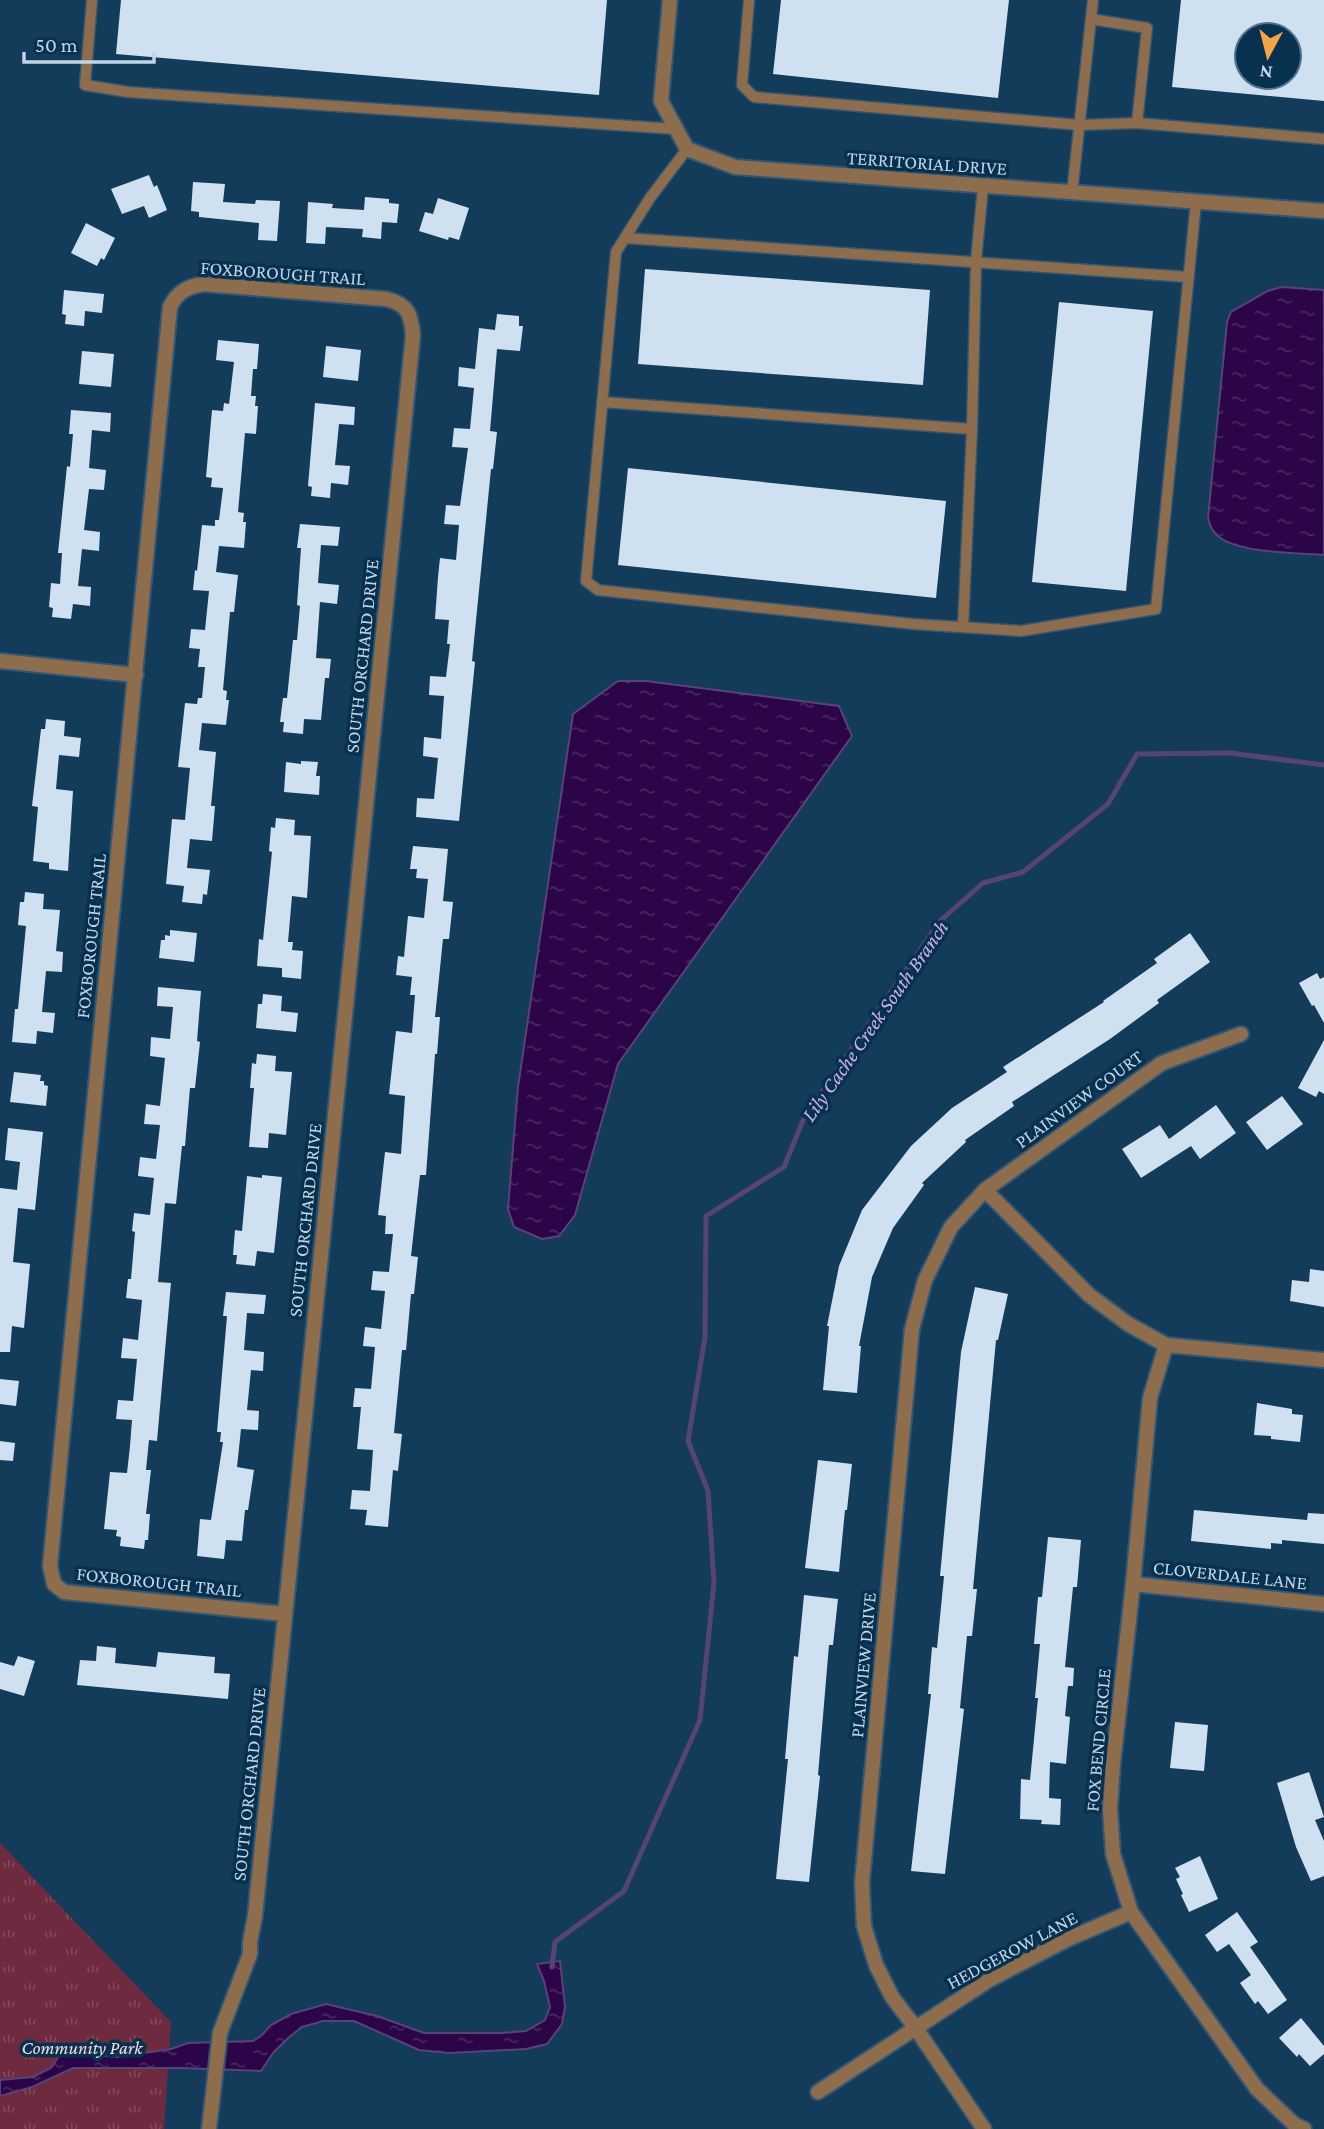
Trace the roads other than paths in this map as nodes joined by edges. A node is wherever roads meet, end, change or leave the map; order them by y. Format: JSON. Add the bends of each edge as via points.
{"nodes":[{"id":1,"x":92,"y":0,"type":"edge"},
{"id":2,"x":670,"y":0,"type":"edge"},
{"id":3,"x":749,"y":0,"type":"edge"},
{"id":4,"x":1093,"y":0,"type":"edge"},
{"id":5,"x":1091,"y":19,"type":"junction"},
{"id":6,"x":1137,"y":123,"type":"junction"},
{"id":7,"x":1079,"y":125,"type":"junction"},
{"id":8,"x":676,"y":129,"type":"junction"},
{"id":9,"x":1324,"y":139,"type":"edge"},
{"id":10,"x":687,"y":149,"type":"junction"},
{"id":11,"x":983,"y":187,"type":"junction"},
{"id":12,"x":1072,"y":193,"type":"junction"},
{"id":13,"x":1196,"y":202,"type":"junction"},
{"id":14,"x":1324,"y":211,"type":"edge"},
{"id":15,"x":625,"y":238,"type":"junction"},
{"id":16,"x":976,"y":261,"type":"junction"},
{"id":17,"x":1189,"y":277,"type":"junction"},
{"id":18,"x":407,"y":310,"type":"joint"},
{"id":19,"x":602,"y":402,"type":"junction"},
{"id":20,"x":972,"y":429,"type":"junction"},
{"id":21,"x":963,"y":627,"type":"junction"},
{"id":22,"x":0,"y":662,"type":"edge"},
{"id":23,"x":136,"y":675,"type":"junction"},
{"id":24,"x":1241,"y":1034,"type":"dead end"},
{"id":25,"x":985,"y":1190,"type":"junction"},
{"id":26,"x":1166,"y":1345,"type":"junction"},
{"id":27,"x":1324,"y":1360,"type":"edge"},
{"id":28,"x":1133,"y":1584,"type":"junction"},
{"id":29,"x":1324,"y":1604,"type":"edge"},
{"id":30,"x":285,"y":1614,"type":"junction"},
{"id":31,"x":1131,"y":1912,"type":"junction"},
{"id":32,"x":915,"y":2027,"type":"junction"},
{"id":33,"x":818,"y":2092,"type":"dead end"},
{"id":34,"x":1297,"y":2128,"type":"edge"},
{"id":35,"x":209,"y":2129,"type":"edge"},
{"id":36,"x":984,"y":2129,"type":"edge"}],
"edges":[{"from":1,"to":8,"type":"lane","via":[[85,85],[128,92]]},
{"from":2,"to":8,"type":"street","via":[[661,102]]},
{"from":3,"to":7,"type":"lane","via":[[742,85],[754,97]]},
{"from":4,"to":5,"type":"lane"},
{"from":5,"to":6,"type":"lane","via":[[1147,28]]},
{"from":5,"to":7,"type":"lane"},
{"from":6,"to":7,"type":"lane"},
{"from":6,"to":9,"type":"lane"},
{"from":7,"to":12,"type":"lane"},
{"from":8,"to":10,"type":"street"},
{"from":10,"to":11,"type":"street","name":"TERRITORIAL DRIVE","via":[[735,167]]},
{"from":10,"to":15,"type":"lane"},
{"from":11,"to":12,"type":"street","name":"TERRITORIAL DRIVE"},
{"from":11,"to":16,"type":"lane"},
{"from":12,"to":13,"type":"street","name":"TERRITORIAL DRIVE"},
{"from":13,"to":14,"type":"street","name":"TERRITORIAL DRIVE"},
{"from":13,"to":17,"type":"lane"},
{"from":15,"to":16,"type":"lane"},
{"from":15,"to":19,"type":"lane","via":[[616,253]]},
{"from":16,"to":17,"type":"lane"},
{"from":16,"to":20,"type":"lane"},
{"from":17,"to":21,"type":"lane","via":[[1156,609],[1021,631]]},
{"from":18,"to":23,"type":"street","name":"FOXBOROUGH TRAIL","via":[[386,299],[203,284],[191,286],[174,299]]},
{"from":18,"to":30,"type":"street","name":"SOUTH ORCHARD DRIVE","via":[[413,335]]},
{"from":19,"to":20,"type":"lane"},
{"from":19,"to":21,"type":"lane","via":[[586,581],[598,590]]},
{"from":20,"to":21,"type":"lane"},
{"from":22,"to":23,"type":"street"},
{"from":23,"to":30,"type":"street","name":"FOXBOROUGH TRAIL","via":[[51,1577],[58,1589],[78,1594]]},
{"from":24,"to":25,"type":"street","name":"PLAINVIEW COURT","via":[[1162,1062]]},
{"from":25,"to":26,"type":"street","via":[[1089,1295]]},
{"from":25,"to":32,"type":"street","name":"PLAINVIEW DRIVE","via":[[951,1227],[925,1280],[912,1329],[862,1883],[864,1926],[876,1965]]},
{"from":26,"to":27,"type":"street"},
{"from":26,"to":28,"type":"street","name":"FOX BEND CIRCLE","via":[[1150,1398]]},
{"from":28,"to":29,"type":"street","name":"CLOVERDALE LANE"},
{"from":28,"to":31,"type":"street","name":"FOX BEND CIRCLE","via":[[1110,1809],[1113,1854]]},
{"from":30,"to":35,"type":"street","name":"SOUTH ORCHARD DRIVE","via":[[250,1954],[220,2033]]},
{"from":31,"to":32,"type":"street","name":"HEDGEROW LANE","via":[[989,1980]]},
{"from":31,"to":34,"type":"street","name":"FOX BEND CIRCLE","via":[[1257,2090]]},
{"from":32,"to":33,"type":"street","name":"HEDGEROW LANE"},
{"from":32,"to":36,"type":"street","name":"PLAINVIEW DRIVE"}]}
